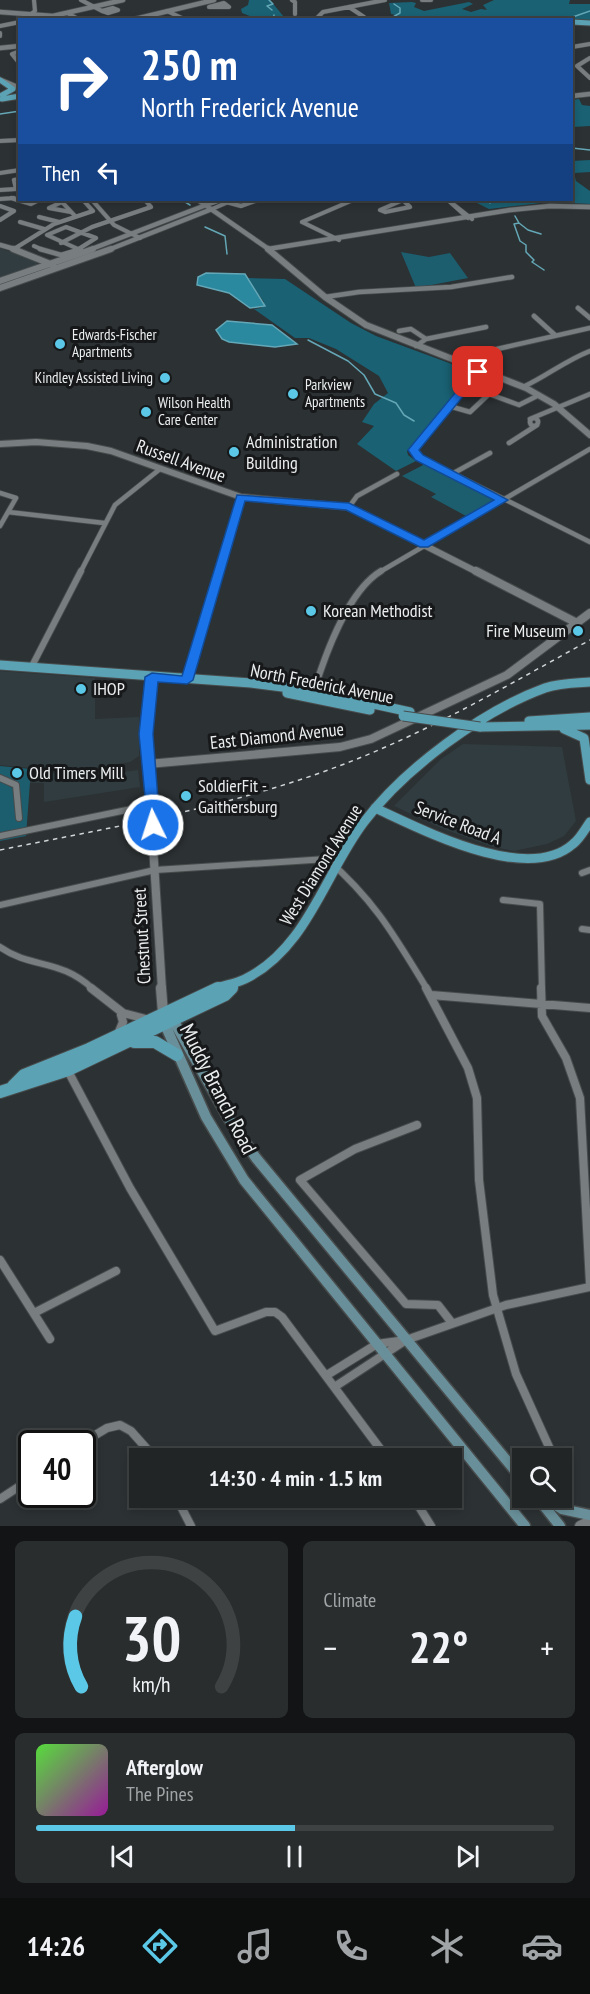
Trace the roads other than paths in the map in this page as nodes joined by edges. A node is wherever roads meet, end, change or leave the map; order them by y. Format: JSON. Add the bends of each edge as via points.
{"nodes":[{"id":1,"x":33,"y":0,"type":"edge"},
{"id":2,"x":81,"y":0,"type":"edge"},
{"id":3,"x":123,"y":0,"type":"edge"},
{"id":4,"x":292,"y":0,"type":"edge"},
{"id":5,"x":385,"y":0,"type":"edge"},
{"id":6,"x":417,"y":0,"type":"edge"},
{"id":7,"x":422,"y":0,"type":"edge"},
{"id":8,"x":431,"y":0,"type":"edge"},
{"id":9,"x":206,"y":1,"type":"edge"},
{"id":10,"x":213,"y":2,"type":"edge"},
{"id":11,"x":349,"y":7,"type":"junction"},
{"id":12,"x":95,"y":8,"type":"junction"},
{"id":13,"x":167,"y":10,"type":"junction"},
{"id":14,"x":102,"y":11,"type":"dead end"},
{"id":15,"x":0,"y":12,"type":"edge"},
{"id":16,"x":69,"y":14,"type":"junction"},
{"id":17,"x":295,"y":14,"type":"dead end"},
{"id":18,"x":319,"y":15,"type":"junction"},
{"id":19,"x":28,"y":16,"type":"junction"},
{"id":20,"x":26,"y":18,"type":"edge"},
{"id":21,"x":76,"y":18,"type":"edge"},
{"id":22,"x":138,"y":18,"type":"edge"},
{"id":23,"x":182,"y":18,"type":"edge"},
{"id":24,"x":317,"y":18,"type":"edge"},
{"id":25,"x":324,"y":18,"type":"edge"},
{"id":26,"x":365,"y":18,"type":"edge"},
{"id":27,"x":18,"y":22,"type":"edge"},
{"id":28,"x":573,"y":24,"type":"edge"},
{"id":29,"x":590,"y":24,"type":"edge"},
{"id":30,"x":0,"y":26,"type":"edge"},
{"id":31,"x":590,"y":44,"type":"edge"},
{"id":32,"x":18,"y":46,"type":"edge"},
{"id":33,"x":573,"y":47,"type":"edge"},
{"id":34,"x":0,"y":48,"type":"edge"},
{"id":35,"x":590,"y":58,"type":"edge"},
{"id":36,"x":579,"y":71,"type":"junction"},
{"id":37,"x":573,"y":72,"type":"edge"},
{"id":38,"x":590,"y":78,"type":"edge"},
{"id":39,"x":0,"y":80,"type":"edge"},
{"id":40,"x":18,"y":91,"type":"edge"},
{"id":41,"x":18,"y":92,"type":"edge"},
{"id":42,"x":590,"y":95,"type":"edge"},
{"id":43,"x":0,"y":97,"type":"edge"},
{"id":44,"x":573,"y":97,"type":"edge"},
{"id":45,"x":18,"y":140,"type":"edge"},
{"id":46,"x":0,"y":141,"type":"edge"},
{"id":47,"x":18,"y":170,"type":"edge"},
{"id":48,"x":0,"y":173,"type":"edge"},
{"id":49,"x":18,"y":179,"type":"edge"},
{"id":50,"x":0,"y":190,"type":"edge"},
{"id":51,"x":18,"y":197,"type":"edge"},
{"id":52,"x":12,"y":198,"type":"junction"},
{"id":53,"x":0,"y":199,"type":"edge"},
{"id":54,"x":18,"y":200,"type":"edge"},
{"id":55,"x":22,"y":201,"type":"edge"},
{"id":56,"x":37,"y":201,"type":"edge"},
{"id":57,"x":84,"y":201,"type":"edge"},
{"id":58,"x":93,"y":201,"type":"edge"},
{"id":59,"x":146,"y":201,"type":"edge"},
{"id":60,"x":200,"y":201,"type":"edge"},
{"id":61,"x":224,"y":201,"type":"edge"},
{"id":62,"x":255,"y":201,"type":"edge"},
{"id":63,"x":346,"y":201,"type":"edge"},
{"id":64,"x":401,"y":201,"type":"edge"},
{"id":65,"x":404,"y":201,"type":"edge"},
{"id":66,"x":449,"y":201,"type":"edge"},
{"id":67,"x":206,"y":205,"type":"junction"},
{"id":68,"x":0,"y":206,"type":"edge"},
{"id":69,"x":214,"y":207,"type":"junction"},
{"id":70,"x":590,"y":207,"type":"edge"},
{"id":71,"x":71,"y":212,"type":"junction"},
{"id":72,"x":75,"y":216,"type":"junction"},
{"id":73,"x":39,"y":217,"type":"dead end"},
{"id":74,"x":469,"y":217,"type":"junction"},
{"id":75,"x":0,"y":220,"type":"edge"},
{"id":76,"x":20,"y":222,"type":"dead end"},
{"id":77,"x":59,"y":222,"type":"junction"},
{"id":78,"x":112,"y":222,"type":"junction"},
{"id":79,"x":44,"y":229,"type":"junction"},
{"id":80,"x":82,"y":232,"type":"junction"},
{"id":81,"x":132,"y":234,"type":"junction"},
{"id":82,"x":140,"y":238,"type":"junction"},
{"id":83,"x":337,"y":238,"type":"junction"},
{"id":84,"x":61,"y":243,"type":"junction"},
{"id":85,"x":0,"y":245,"type":"edge"},
{"id":86,"x":34,"y":246,"type":"dead end"},
{"id":87,"x":14,"y":249,"type":"junction"},
{"id":88,"x":78,"y":249,"type":"junction"},
{"id":89,"x":271,"y":251,"type":"junction"},
{"id":90,"x":52,"y":265,"type":"junction"},
{"id":91,"x":59,"y":269,"type":"junction"},
{"id":92,"x":512,"y":277,"type":"dead end"},
{"id":93,"x":0,"y":283,"type":"edge"},
{"id":94,"x":325,"y":297,"type":"junction"},
{"id":95,"x":578,"y":308,"type":"dead end"},
{"id":96,"x":534,"y":316,"type":"dead end"},
{"id":97,"x":590,"y":318,"type":"edge"},
{"id":98,"x":486,"y":327,"type":"dead end"},
{"id":99,"x":590,"y":328,"type":"edge"},
{"id":100,"x":399,"y":331,"type":"dead end"},
{"id":101,"x":555,"y":335,"type":"junction"},
{"id":102,"x":426,"y":339,"type":"junction"},
{"id":103,"x":416,"y":346,"type":"junction"},
{"id":104,"x":590,"y":351,"type":"edge"},
{"id":105,"x":453,"y":359,"type":"junction"},
{"id":106,"x":483,"y":370,"type":"junction"},
{"id":107,"x":523,"y":387,"type":"junction"},
{"id":108,"x":590,"y":394,"type":"edge"},
{"id":109,"x":539,"y":395,"type":"junction"},
{"id":110,"x":555,"y":405,"type":"junction"},
{"id":111,"x":450,"y":406,"type":"junction"},
{"id":112,"x":590,"y":435,"type":"edge"},
{"id":113,"x":509,"y":443,"type":"dead end"},
{"id":114,"x":0,"y":444,"type":"edge"},
{"id":115,"x":590,"y":449,"type":"edge"},
{"id":116,"x":490,"y":453,"type":"dead end"},
{"id":117,"x":160,"y":469,"type":"junction"},
{"id":118,"x":397,"y":474,"type":"dead end"},
{"id":119,"x":452,"y":474,"type":"junction"},
{"id":120,"x":0,"y":493,"type":"edge"},
{"id":121,"x":241,"y":497,"type":"junction"},
{"id":122,"x":502,"y":500,"type":"junction"},
{"id":123,"x":349,"y":507,"type":"junction"},
{"id":124,"x":8,"y":512,"type":"junction"},
{"id":125,"x":104,"y":523,"type":"junction"},
{"id":126,"x":0,"y":526,"type":"edge"},
{"id":127,"x":590,"y":542,"type":"edge"},
{"id":128,"x":424,"y":545,"type":"junction"},
{"id":129,"x":590,"y":613,"type":"edge"},
{"id":130,"x":577,"y":623,"type":"junction"},
{"id":131,"x":0,"y":665,"type":"edge"},
{"id":132,"x":32,"y":666,"type":"junction"},
{"id":133,"x":152,"y":677,"type":"junction"},
{"id":134,"x":187,"y":680,"type":"junction"},
{"id":135,"x":590,"y":682,"type":"edge"},
{"id":136,"x":235,"y":683,"type":"junction"},
{"id":137,"x":314,"y":691,"type":"junction"},
{"id":138,"x":407,"y":714,"type":"junction"},
{"id":139,"x":590,"y":717,"type":"edge"},
{"id":140,"x":590,"y":725,"type":"edge"},
{"id":141,"x":553,"y":726,"type":"junction"},
{"id":142,"x":590,"y":736,"type":"edge"},
{"id":143,"x":586,"y":747,"type":"junction"},
{"id":144,"x":148,"y":764,"type":"junction"},
{"id":145,"x":0,"y":778,"type":"edge"},
{"id":146,"x":590,"y":780,"type":"edge"},
{"id":147,"x":152,"y":805,"type":"junction"},
{"id":148,"x":375,"y":808,"type":"junction"},
{"id":149,"x":19,"y":818,"type":"dead end"},
{"id":150,"x":590,"y":822,"type":"edge"},
{"id":151,"x":0,"y":836,"type":"edge"},
{"id":152,"x":335,"y":866,"type":"junction"},
{"id":153,"x":155,"y":870,"type":"junction"},
{"id":154,"x":590,"y":870,"type":"edge"},
{"id":155,"x":582,"y":873,"type":"dead end"},
{"id":156,"x":503,"y":900,"type":"dead end"},
{"id":157,"x":0,"y":905,"type":"edge"},
{"id":158,"x":0,"y":947,"type":"edge"},
{"id":159,"x":234,"y":986,"type":"junction"},
{"id":160,"x":431,"y":995,"type":"junction"},
{"id":161,"x":543,"y":1005,"type":"junction"},
{"id":162,"x":590,"y":1008,"type":"edge"},
{"id":163,"x":121,"y":1015,"type":"junction"},
{"id":164,"x":163,"y":1019,"type":"junction"},
{"id":165,"x":175,"y":1019,"type":"junction"},
{"id":166,"x":149,"y":1020,"type":"junction"},
{"id":167,"x":121,"y":1039,"type":"junction"},
{"id":168,"x":177,"y":1055,"type":"junction"},
{"id":169,"x":65,"y":1065,"type":"junction"},
{"id":170,"x":0,"y":1092,"type":"edge"},
{"id":171,"x":417,"y":1125,"type":"dead end"},
{"id":172,"x":0,"y":1260,"type":"edge"},
{"id":173,"x":116,"y":1271,"type":"dead end"},
{"id":174,"x":590,"y":1285,"type":"edge"},
{"id":175,"x":496,"y":1308,"type":"junction"},
{"id":176,"x":34,"y":1313,"type":"junction"},
{"id":177,"x":452,"y":1323,"type":"junction"},
{"id":178,"x":50,"y":1339,"type":"dead end"},
{"id":179,"x":406,"y":1340,"type":"junction"},
{"id":180,"x":377,"y":1344,"type":"junction"},
{"id":181,"x":385,"y":1355,"type":"junction"},
{"id":182,"x":327,"y":1375,"type":"junction"},
{"id":183,"x":336,"y":1386,"type":"junction"},
{"id":184,"x":96,"y":1435,"type":"edge"},
{"id":185,"x":146,"y":1448,"type":"edge"},
{"id":186,"x":380,"y":1448,"type":"edge"},
{"id":187,"x":549,"y":1448,"type":"edge"},
{"id":188,"x":512,"y":1467,"type":"edge"},
{"id":189,"x":18,"y":1487,"type":"edge"},
{"id":190,"x":0,"y":1499,"type":"edge"},
{"id":191,"x":182,"y":1508,"type":"edge"},
{"id":192,"x":420,"y":1508,"type":"edge"},
{"id":193,"x":546,"y":1508,"type":"edge"},
{"id":194,"x":560,"y":1508,"type":"edge"},
{"id":195,"x":590,"y":1515,"type":"edge"},
{"id":196,"x":590,"y":1521,"type":"edge"},
{"id":197,"x":191,"y":1526,"type":"edge"},
{"id":198,"x":431,"y":1526,"type":"edge"},
{"id":199,"x":525,"y":1526,"type":"edge"},
{"id":200,"x":560,"y":1526,"type":"edge"},
{"id":201,"x":580,"y":1526,"type":"edge"}],
"edges":[{"from":1,"to":19,"type":"street","via":[[35,10]]},
{"from":2,"to":12,"type":"street"},
{"from":3,"to":12,"type":"street"},
{"from":4,"to":17,"type":"street"},
{"from":5,"to":11,"type":"street"},
{"from":6,"to":7,"type":"street"},
{"from":7,"to":8,"type":"street"},
{"from":9,"to":10,"type":"street"},
{"from":9,"to":13,"type":"street"},
{"from":10,"to":10,"type":"street","via":[[209,8],[229,7],[225,3]]},
{"from":11,"to":18,"type":"street"},
{"from":11,"to":26,"type":"street"},
{"from":12,"to":14,"type":"street"},
{"from":12,"to":16,"type":"street"},
{"from":13,"to":22,"type":"street"},
{"from":13,"to":23,"type":"street"},
{"from":15,"to":19,"type":"street"},
{"from":16,"to":19,"type":"street"},
{"from":16,"to":21,"type":"street"},
{"from":18,"to":24,"type":"street"},
{"from":18,"to":25,"type":"street"},
{"from":19,"to":20,"type":"street"},
{"from":27,"to":30,"type":"street"},
{"from":28,"to":29,"type":"main road"},
{"from":31,"to":33,"type":"street"},
{"from":32,"to":34,"type":"street"},
{"from":35,"to":36,"type":"street","via":[[579,63]]},
{"from":36,"to":37,"type":"street"},
{"from":36,"to":38,"type":"street"},
{"from":39,"to":40,"type":"street"},
{"from":39,"to":43,"type":"main road","via":[[13,89]]},
{"from":41,"to":43,"type":"main road"},
{"from":42,"to":44,"type":"street"},
{"from":45,"to":46,"type":"street"},
{"from":47,"to":48,"type":"street"},
{"from":49,"to":50,"type":"street","via":[[14,180],[16,189]]},
{"from":51,"to":52,"type":"street"},
{"from":52,"to":53,"type":"street"},
{"from":52,"to":54,"type":"street"},
{"from":55,"to":56,"type":"street"},
{"from":57,"to":72,"type":"street","via":[[93,211]]},
{"from":58,"to":78,"type":"street"},
{"from":59,"to":78,"type":"street","via":[[151,207]]},
{"from":60,"to":67,"type":"street"},
{"from":61,"to":62,"type":"street","via":[[241,206]]},
{"from":61,"to":67,"type":"street"},
{"from":61,"to":69,"type":"street"},
{"from":63,"to":83,"type":"street","via":[[302,222]]},
{"from":64,"to":65,"type":"street","via":[[380,210],[410,207]]},
{"from":66,"to":74,"type":"street"},
{"from":67,"to":69,"type":"street"},
{"from":67,"to":81,"type":"street"},
{"from":68,"to":75,"type":"street","via":[[14,211]]},
{"from":69,"to":82,"type":"street"},
{"from":69,"to":89,"type":"street"},
{"from":70,"to":74,"type":"street","via":[[550,205]]},
{"from":71,"to":71,"type":"street","via":[[60,202],[49,208],[65,213]]},
{"from":71,"to":72,"type":"street"},
{"from":72,"to":77,"type":"street"},
{"from":73,"to":77,"type":"street"},
{"from":74,"to":83,"type":"street"},
{"from":76,"to":79,"type":"street"},
{"from":77,"to":79,"type":"street"},
{"from":78,"to":80,"type":"street"},
{"from":78,"to":81,"type":"street"},
{"from":79,"to":87,"type":"street"},
{"from":80,"to":84,"type":"street"},
{"from":80,"to":84,"type":"street","via":[[63,227],[47,235]]},
{"from":80,"to":88,"type":"street","via":[[97,239]]},
{"from":81,"to":82,"type":"street"},
{"from":81,"to":90,"type":"street"},
{"from":82,"to":91,"type":"street"},
{"from":83,"to":89,"type":"street"},
{"from":84,"to":88,"type":"street"},
{"from":85,"to":87,"type":"street"},
{"from":86,"to":88,"type":"street","via":[[59,256]]},
{"from":87,"to":90,"type":"street"},
{"from":89,"to":94,"type":"street"},
{"from":90,"to":91,"type":"street"},
{"from":90,"to":93,"type":"street"},
{"from":91,"to":93,"type":"street"},
{"from":92,"to":94,"type":"street","via":[[413,290],[366,289]]},
{"from":94,"to":103,"type":"street","via":[[366,325]]},
{"from":95,"to":97,"type":"street"},
{"from":96,"to":101,"type":"street"},
{"from":98,"to":102,"type":"street"},
{"from":99,"to":101,"type":"street"},
{"from":100,"to":102,"type":"street","via":[[411,328]]},
{"from":101,"to":105,"type":"street"},
{"from":102,"to":103,"type":"street"},
{"from":103,"to":105,"type":"street"},
{"from":104,"to":107,"type":"street","via":[[566,360],[554,372]]},
{"from":105,"to":106,"type":"street"},
{"from":106,"to":107,"type":"street"},
{"from":106,"to":111,"type":"street"},
{"from":107,"to":109,"type":"street"},
{"from":108,"to":110,"type":"street"},
{"from":109,"to":110,"type":"street"},
{"from":109,"to":111,"type":"street","via":[[519,405],[489,394],[470,412]]},
{"from":110,"to":112,"type":"street"},
{"from":110,"to":113,"type":"street","via":[[530,419],[529,423],[537,425]]},
{"from":111,"to":119,"type":"street","via":[[414,450],[419,457]]},
{"from":114,"to":117,"type":"street","name":"Russell Avenue","via":[[87,446]]},
{"from":115,"to":122,"type":"street"},
{"from":116,"to":119,"type":"street"},
{"from":117,"to":121,"type":"street","name":"Russell Avenue"},
{"from":117,"to":125,"type":"street","via":[[119,501]]},
{"from":118,"to":123,"type":"street","via":[[357,496]]},
{"from":119,"to":122,"type":"street"},
{"from":120,"to":124,"type":"street","via":[[16,498]]},
{"from":121,"to":123,"type":"street","name":"Russell Avenue"},
{"from":121,"to":134,"type":"street"},
{"from":122,"to":127,"type":"street"},
{"from":122,"to":128,"type":"street"},
{"from":123,"to":128,"type":"street","name":"Russell Avenue"},
{"from":124,"to":125,"type":"street"},
{"from":124,"to":126,"type":"street"},
{"from":125,"to":132,"type":"street"},
{"from":128,"to":130,"type":"street","name":"Russell Avenue"},
{"from":128,"to":137,"type":"street","via":[[379,572],[362,588],[320,670]]},
{"from":129,"to":130,"type":"street","name":"East Diamond Avenue"},
{"from":130,"to":144,"type":"street","name":"East Diamond Avenue","via":[[507,675],[371,739],[340,747]]},
{"from":131,"to":132,"type":"main road","name":"North Frederick Avenue"},
{"from":132,"to":133,"type":"main road","name":"North Frederick Avenue"},
{"from":133,"to":134,"type":"main road","name":"North Frederick Avenue"},
{"from":133,"to":144,"type":"street","name":"Chestnut Street","via":[[146,725]]},
{"from":134,"to":136,"type":"main road","name":"North Frederick Avenue"},
{"from":135,"to":148,"type":"main road","name":"West Diamond Avenue","via":[[545,688],[492,716],[441,750]]},
{"from":136,"to":137,"type":"main road","name":"North Frederick Avenue"},
{"from":136,"to":138,"type":"main road","name":"North Frederick Avenue"},
{"from":137,"to":138,"type":"main road","name":"North Frederick Avenue"},
{"from":138,"to":139,"type":"main road","bridge":true,"via":[[521,721]]},
{"from":138,"to":141,"type":"main road","bridge":true,"via":[[480,727]]},
{"from":140,"to":141,"type":"main road"},
{"from":141,"to":143,"type":"main road","via":[[580,734]]},
{"from":142,"to":143,"type":"main road"},
{"from":143,"to":146,"type":"main road"},
{"from":144,"to":147,"type":"street","name":"Chestnut Street"},
{"from":145,"to":149,"type":"street","via":[[16,785]]},
{"from":147,"to":151,"type":"street"},
{"from":147,"to":153,"type":"street","name":"Chestnut Street"},
{"from":148,"to":150,"type":"main road","name":"Service Road A","via":[[476,850],[525,859],[552,854],[578,839]]},
{"from":148,"to":152,"type":"main road","name":"West Diamond Avenue"},
{"from":152,"to":153,"type":"street","via":[[327,859],[315,858]]},
{"from":152,"to":159,"type":"main road","name":"West Diamond Avenue","via":[[290,944],[264,968]]},
{"from":152,"to":160,"type":"street","via":[[382,915]]},
{"from":153,"to":157,"type":"street"},
{"from":153,"to":164,"type":"street","name":"Chestnut Street"},
{"from":154,"to":155,"type":"street"},
{"from":156,"to":161,"type":"street","via":[[540,904]]},
{"from":158,"to":163,"type":"street","via":[[72,973]]},
{"from":159,"to":164,"type":"main road","name":"West Diamond Avenue","via":[[217,988]]},
{"from":159,"to":165,"type":"main road","name":"West Diamond Avenue","via":[[225,995]]},
{"from":160,"to":161,"type":"street"},
{"from":160,"to":175,"type":"street","via":[[475,1085],[484,1230]]},
{"from":161,"to":162,"type":"street"},
{"from":161,"to":174,"type":"street","via":[[542,1016],[566,1058],[580,1098]]},
{"from":163,"to":166,"type":"street"},
{"from":163,"to":167,"type":"street"},
{"from":164,"to":165,"type":"main road","name":"West Diamond Avenue"},
{"from":164,"to":166,"type":"main road","name":"West Diamond Avenue"},
{"from":164,"to":167,"type":"main road","name":"West Diamond Avenue"},
{"from":164,"to":168,"type":"main road","name":"Muddy Branch Road"},
{"from":165,"to":179,"type":"main road","name":"Muddy Branch Road","via":[[238,1134]]},
{"from":166,"to":167,"type":"main road","name":"West Diamond Avenue"},
{"from":167,"to":168,"type":"main road","via":[[155,1042]]},
{"from":167,"to":169,"type":"main road","name":"West Diamond Avenue"},
{"from":168,"to":180,"type":"main road","name":"Muddy Branch Road","via":[[206,1117],[244,1180]]},
{"from":169,"to":170,"type":"main road","name":"West Diamond Avenue","via":[[33,1083]]},
{"from":169,"to":182,"type":"street","via":[[130,1188],[215,1331],[275,1312]]},
{"from":171,"to":177,"type":"street","via":[[355,1149],[300,1180],[406,1304],[438,1305]]},
{"from":172,"to":176,"type":"street"},
{"from":173,"to":176,"type":"street"},
{"from":174,"to":175,"type":"street"},
{"from":175,"to":177,"type":"street"},
{"from":175,"to":187,"type":"street","via":[[516,1374]]},
{"from":176,"to":178,"type":"street"},
{"from":177,"to":179,"type":"street"},
{"from":179,"to":180,"type":"street"},
{"from":179,"to":181,"type":"street"},
{"from":179,"to":188,"type":"main road","name":"Muddy Branch Road"},
{"from":180,"to":181,"type":"main road","name":"Muddy Branch Road"},
{"from":180,"to":182,"type":"street"},
{"from":181,"to":183,"type":"street"},
{"from":181,"to":199,"type":"main road","name":"Muddy Branch Road"},
{"from":182,"to":183,"type":"street"},
{"from":183,"to":186,"type":"street"},
{"from":184,"to":185,"type":"street","via":[[120,1425]]},
{"from":189,"to":190,"type":"street"},
{"from":191,"to":197,"type":"street"},
{"from":192,"to":198,"type":"street"},
{"from":193,"to":200,"type":"main road"},
{"from":194,"to":195,"type":"main road"},
{"from":196,"to":201,"type":"street"}]}
